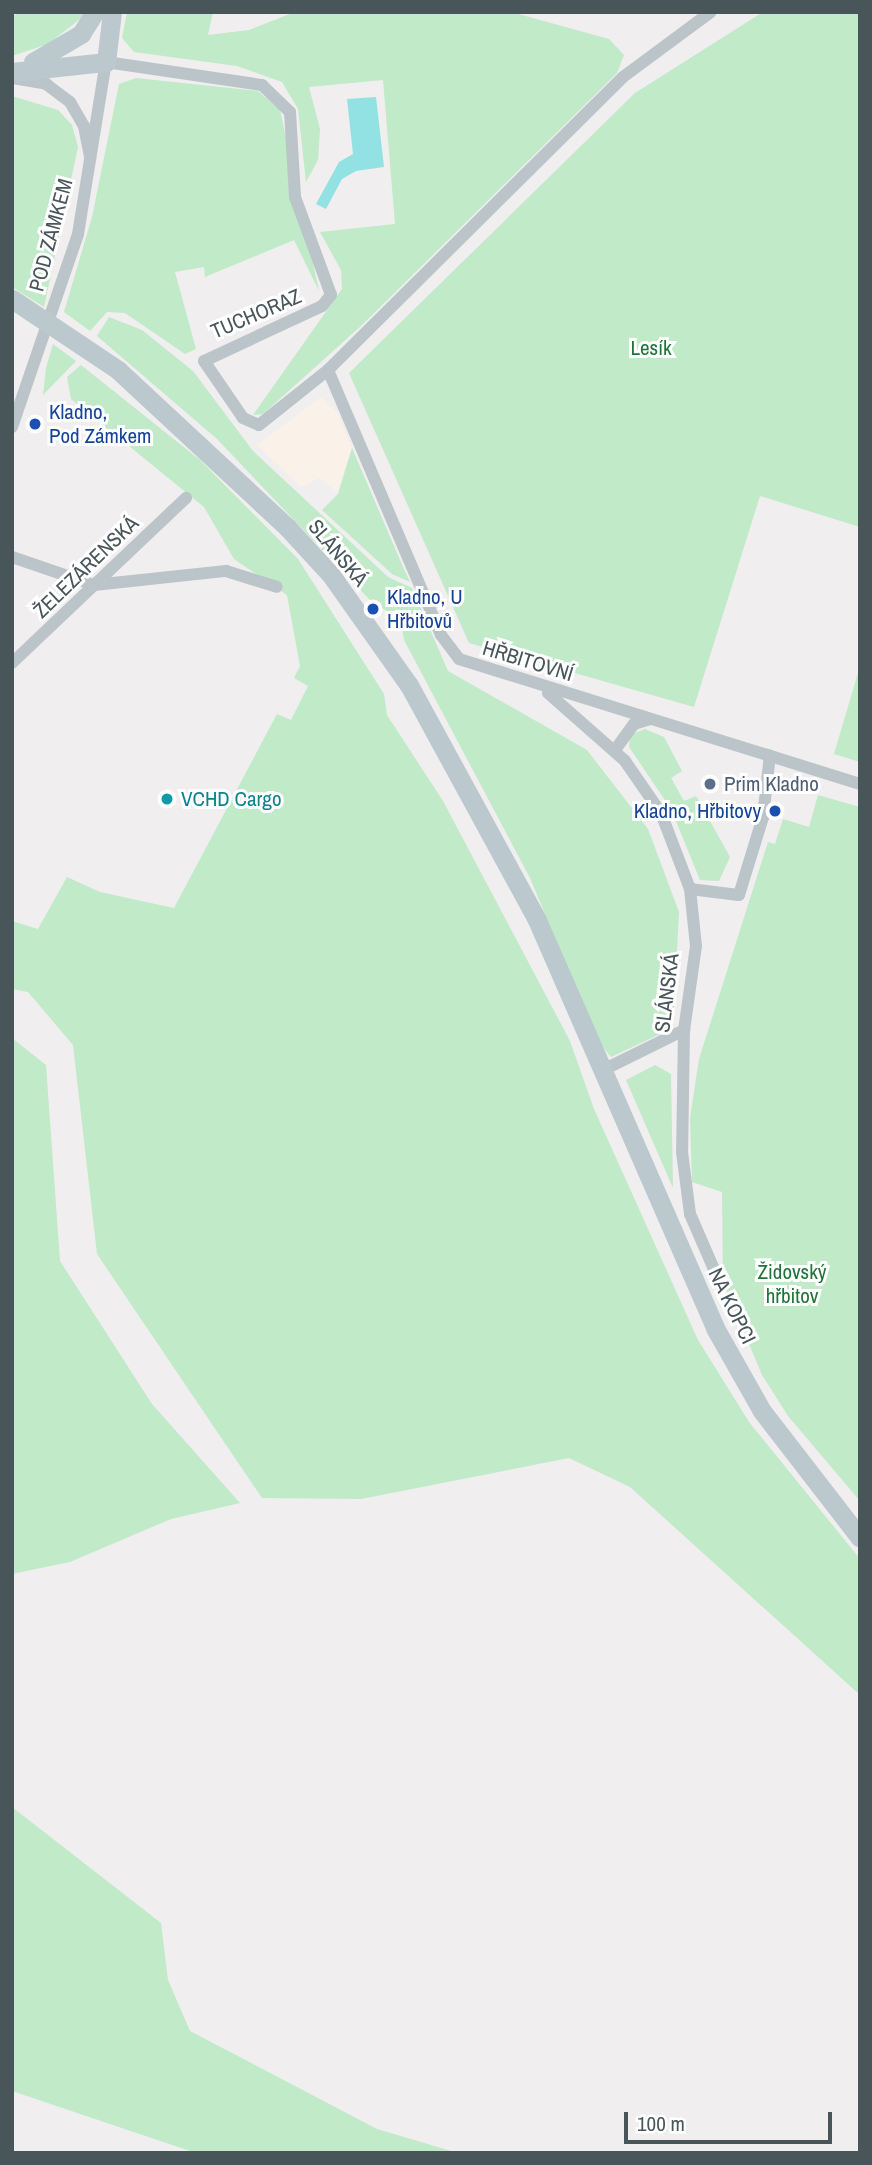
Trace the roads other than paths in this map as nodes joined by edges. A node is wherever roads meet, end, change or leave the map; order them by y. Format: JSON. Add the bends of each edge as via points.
{"nodes":[{"id":1,"x":95,"y":12,"type":"edge"},
{"id":2,"x":112,"y":12,"type":"edge"},
{"id":3,"x":711,"y":12,"type":"edge"},
{"id":4,"x":107,"y":62,"type":"junction"},
{"id":5,"x":13,"y":74,"type":"edge"},
{"id":6,"x":91,"y":172,"type":"junction"},
{"id":7,"x":12,"y":299,"type":"edge"},
{"id":8,"x":328,"y":370,"type":"junction"},
{"id":9,"x":12,"y":427,"type":"edge"},
{"id":10,"x":186,"y":498,"type":"dead end"},
{"id":11,"x":12,"y":557,"type":"edge"},
{"id":12,"x":94,"y":584,"type":"junction"},
{"id":13,"x":277,"y":587,"type":"dead end"},
{"id":14,"x":12,"y":663,"type":"edge"},
{"id":15,"x":535,"y":687,"type":"junction"},
{"id":16,"x":650,"y":719,"type":"junction"},
{"id":17,"x":615,"y":750,"type":"junction"},
{"id":18,"x":770,"y":755,"type":"junction"},
{"id":19,"x":860,"y":784,"type":"edge"},
{"id":20,"x":690,"y":889,"type":"junction"},
{"id":21,"x":684,"y":1030,"type":"junction"},
{"id":22,"x":601,"y":1071,"type":"junction"},
{"id":23,"x":716,"y":1276,"type":"dead end"},
{"id":24,"x":860,"y":1538,"type":"edge"}],
"edges":[{"from":1,"to":5,"type":"main road","via":[[68,44]]},
{"from":2,"to":4,"type":"main road","name":"POD ZÁMKEM"},
{"from":3,"to":8,"type":"street","via":[[623,77]]},
{"from":4,"to":5,"type":"main road"},
{"from":4,"to":6,"type":"street","name":"POD ZÁMKEM"},
{"from":4,"to":8,"type":"street","name":"TUCHORAZ","via":[[262,85],[290,112],[295,197],[331,295],[322,306],[204,358],[250,424],[263,424]]},
{"from":5,"to":6,"type":"street","name":"POD ZÁMKEM","via":[[46,84],[71,102],[84,126]]},
{"from":6,"to":9,"type":"street","name":"POD ZÁMKEM","via":[[69,267]]},
{"from":7,"to":22,"type":"main road","name":"SLÁNSKÁ","bridge":true,"via":[[118,370],[288,527],[392,659],[537,920]]},
{"from":8,"to":15,"type":"street","name":"HŘBITOVNÍ","via":[[446,646],[463,662]]},
{"from":10,"to":12,"type":"street","name":"ŽELEZÁRENSKÁ"},
{"from":11,"to":12,"type":"street"},
{"from":12,"to":13,"type":"street","via":[[226,571]]},
{"from":12,"to":14,"type":"street","name":"ŽELEZÁRENSKÁ"},
{"from":15,"to":16,"type":"street","name":"HŘBITOVNÍ"},
{"from":15,"to":17,"type":"street","name":"SLÁNSKÁ"},
{"from":16,"to":17,"type":"street","via":[[634,724]]},
{"from":16,"to":18,"type":"street","name":"HŘBITOVNÍ"},
{"from":17,"to":20,"type":"street","name":"SLÁNSKÁ","via":[[661,813]]},
{"from":18,"to":19,"type":"street","name":"HŘBITOVNÍ"},
{"from":18,"to":20,"type":"street","via":[[763,817],[739,895]]},
{"from":20,"to":21,"type":"street","name":"SLÁNSKÁ","via":[[696,946]]},
{"from":21,"to":22,"type":"street"},
{"from":21,"to":23,"type":"street","name":"SLÁNSKÁ","via":[[682,1152],[690,1213]]},
{"from":22,"to":24,"type":"main road","name":"NA KOPCI","via":[[715,1328],[762,1411]]}]}
